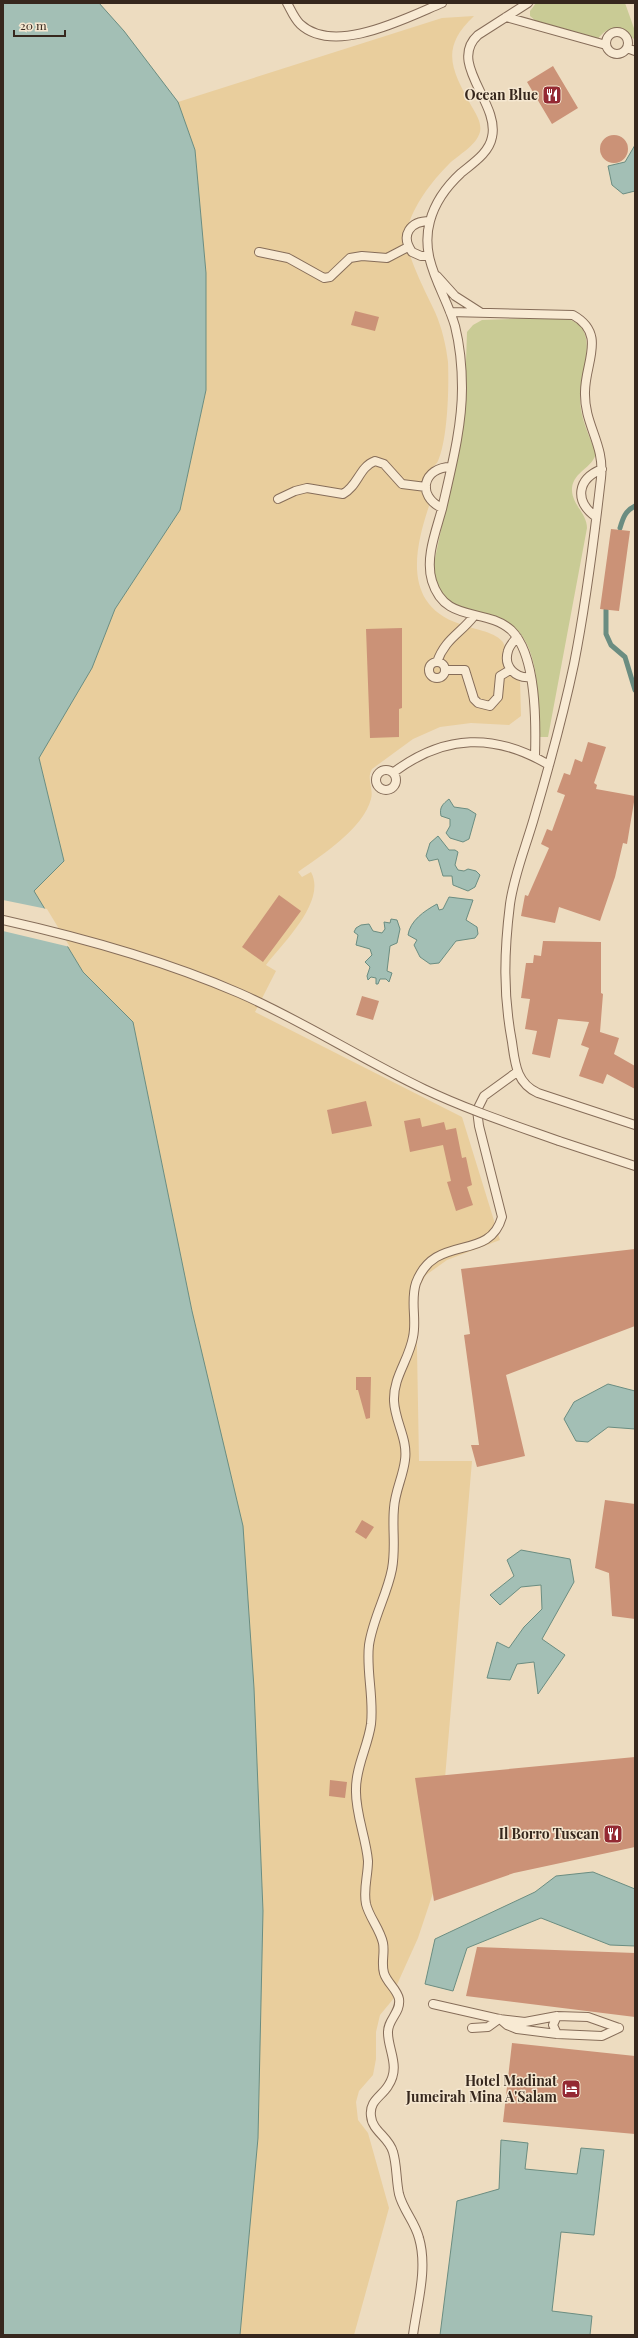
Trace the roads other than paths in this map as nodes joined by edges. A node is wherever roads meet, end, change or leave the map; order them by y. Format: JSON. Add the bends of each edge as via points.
{"nodes":[{"id":1,"x":287,"y":3,"type":"edge"},
{"id":2,"x":442,"y":3,"type":"edge"},
{"id":3,"x":528,"y":3,"type":"edge"},
{"id":4,"x":506,"y":17,"type":"junction"},
{"id":5,"x":606,"y":45,"type":"junction"},
{"id":6,"x":627,"y":48,"type":"junction"},
{"id":7,"x":635,"y":51,"type":"edge"},
{"id":8,"x":430,"y":221,"type":"junction"},
{"id":9,"x":408,"y":247,"type":"junction"},
{"id":10,"x":259,"y":252,"type":"dead end"},
{"id":11,"x":429,"y":256,"type":"junction"},
{"id":12,"x":432,"y":271,"type":"junction"},
{"id":13,"x":450,"y":312,"type":"junction"},
{"id":14,"x":481,"y":312,"type":"junction"},
{"id":15,"x":451,"y":467,"type":"junction"},
{"id":16,"x":602,"y":469,"type":"junction"},
{"id":17,"x":426,"y":486,"type":"junction"},
{"id":18,"x":278,"y":499,"type":"dead end"},
{"id":19,"x":442,"y":508,"type":"junction"},
{"id":20,"x":596,"y":517,"type":"junction"},
{"id":21,"x":474,"y":616,"type":"junction"},
{"id":22,"x":517,"y":637,"type":"junction"},
{"id":23,"x":437,"y":662,"type":"junction"},
{"id":24,"x":445,"y":670,"type":"junction"},
{"id":25,"x":510,"y":670,"type":"junction"},
{"id":26,"x":531,"y":677,"type":"junction"},
{"id":27,"x":535,"y":756,"type":"junction"},
{"id":28,"x":549,"y":764,"type":"junction"},
{"id":29,"x":394,"y":772,"type":"dead end"},
{"id":30,"x":3,"y":920,"type":"edge"},
{"id":31,"x":517,"y":1072,"type":"junction"},
{"id":32,"x":635,"y":1126,"type":"edge"},
{"id":33,"x":635,"y":1166,"type":"edge"},
{"id":34,"x":433,"y":2004,"type":"dead end"},
{"id":35,"x":557,"y":2016,"type":"junction"},
{"id":36,"x":499,"y":2019,"type":"junction"},
{"id":37,"x":472,"y":2028,"type":"dead end"},
{"id":38,"x":558,"y":2034,"type":"junction"},
{"id":39,"x":413,"y":2335,"type":"edge"}],
"edges":[{"from":1,"to":2,"type":"lane","via":[[300,24],[312,32],[346,37],[375,29]]},
{"from":3,"to":4,"type":"lane"},
{"from":4,"to":5,"type":"lane"},
{"from":4,"to":8,"type":"lane","via":[[478,35],[467,49],[470,67],[493,123],[492,138],[482,155],[445,191]]},
{"from":5,"to":6,"type":"lane","via":[[610,52],[615,54],[622,53]]},
{"from":5,"to":6,"type":"lane","via":[[608,36],[619,32],[627,38]]},
{"from":6,"to":7,"type":"lane"},
{"from":8,"to":9,"type":"lane","via":[[418,222],[408,230]]},
{"from":8,"to":11,"type":"lane"},
{"from":9,"to":10,"type":"lane","via":[[387,258],[350,258],[330,277],[324,278],[288,258]]},
{"from":9,"to":11,"type":"lane","via":[[416,255]]},
{"from":11,"to":12,"type":"lane"},
{"from":12,"to":13,"type":"lane"},
{"from":12,"to":14,"type":"lane","via":[[455,296]]},
{"from":13,"to":14,"type":"lane"},
{"from":13,"to":15,"type":"lane","via":[[458,340],[462,390]]},
{"from":14,"to":16,"type":"lane","via":[[573,315],[585,323],[592,336],[585,390],[586,409],[601,452]]},
{"from":15,"to":17,"type":"lane","via":[[436,470],[427,480]]},
{"from":15,"to":19,"type":"lane"},
{"from":16,"to":20,"type":"lane"},
{"from":16,"to":20,"type":"lane","via":[[592,473],[584,481],[581,491],[582,502],[587,511]]},
{"from":17,"to":18,"type":"lane","via":[[412,487],[402,484],[384,464],[375,461],[368,464],[353,486],[344,494],[307,488],[294,490]]},
{"from":17,"to":19,"type":"lane","via":[[430,500]]},
{"from":19,"to":21,"type":"lane","via":[[430,558],[432,582],[443,602]]},
{"from":20,"to":28,"type":"lane","via":[[574,663]]},
{"from":21,"to":22,"type":"lane","via":[[499,622]]},
{"from":21,"to":23,"type":"lane","via":[[464,629],[446,643]]},
{"from":22,"to":25,"type":"lane","via":[[508,651]]},
{"from":22,"to":26,"type":"lane"},
{"from":23,"to":24,"type":"lane","via":[[444,666]]},
{"from":23,"to":24,"type":"lane","via":[[430,666],[429,670],[433,677],[441,677]]},
{"from":24,"to":25,"type":"lane","via":[[465,670],[474,699],[478,703],[490,706],[498,697],[500,676]]},
{"from":25,"to":26,"type":"lane","via":[[522,678]]},
{"from":26,"to":27,"type":"lane"},
{"from":27,"to":28,"type":"lane"},
{"from":27,"to":29,"type":"lane","via":[[493,743],[462,742],[431,751]]},
{"from":28,"to":31,"type":"lane","via":[[510,902],[504,996]]},
{"from":30,"to":33,"type":"lane","bridge":true,"via":[[122,950],[238,992],[306,1025],[424,1089],[559,1141]]},
{"from":31,"to":32,"type":"lane","via":[[526,1086],[538,1093]]},
{"from":31,"to":39,"type":"lane","via":[[484,1096],[477,1110],[502,1217],[500,1225],[496,1232],[483,1242],[448,1251],[432,1259],[420,1274],[414,1291],[414,1334],[407,1358],[397,1377],[394,1398],[406,1450],[394,1504],[395,1552],[370,1643],[368,1658],[372,1699],[371,1727],[356,1786],[368,1859],[366,1902],[382,1940],[384,1974],[399,1998],[398,2010],[390,2022],[388,2033],[394,2054],[391,2080],[375,2100],[370,2115],[376,2129],[391,2147],[399,2194],[415,2226],[422,2248],[422,2272]]},
{"from":34,"to":36,"type":"lane"},
{"from":35,"to":36,"type":"lane","via":[[525,2022]]},
{"from":35,"to":38,"type":"lane","via":[[553,2025]]},
{"from":35,"to":38,"type":"lane","via":[[588,2017],[619,2028],[602,2036]]},
{"from":36,"to":37,"type":"lane","via":[[488,2027]]},
{"from":36,"to":38,"type":"lane","via":[[517,2029]]}]}
